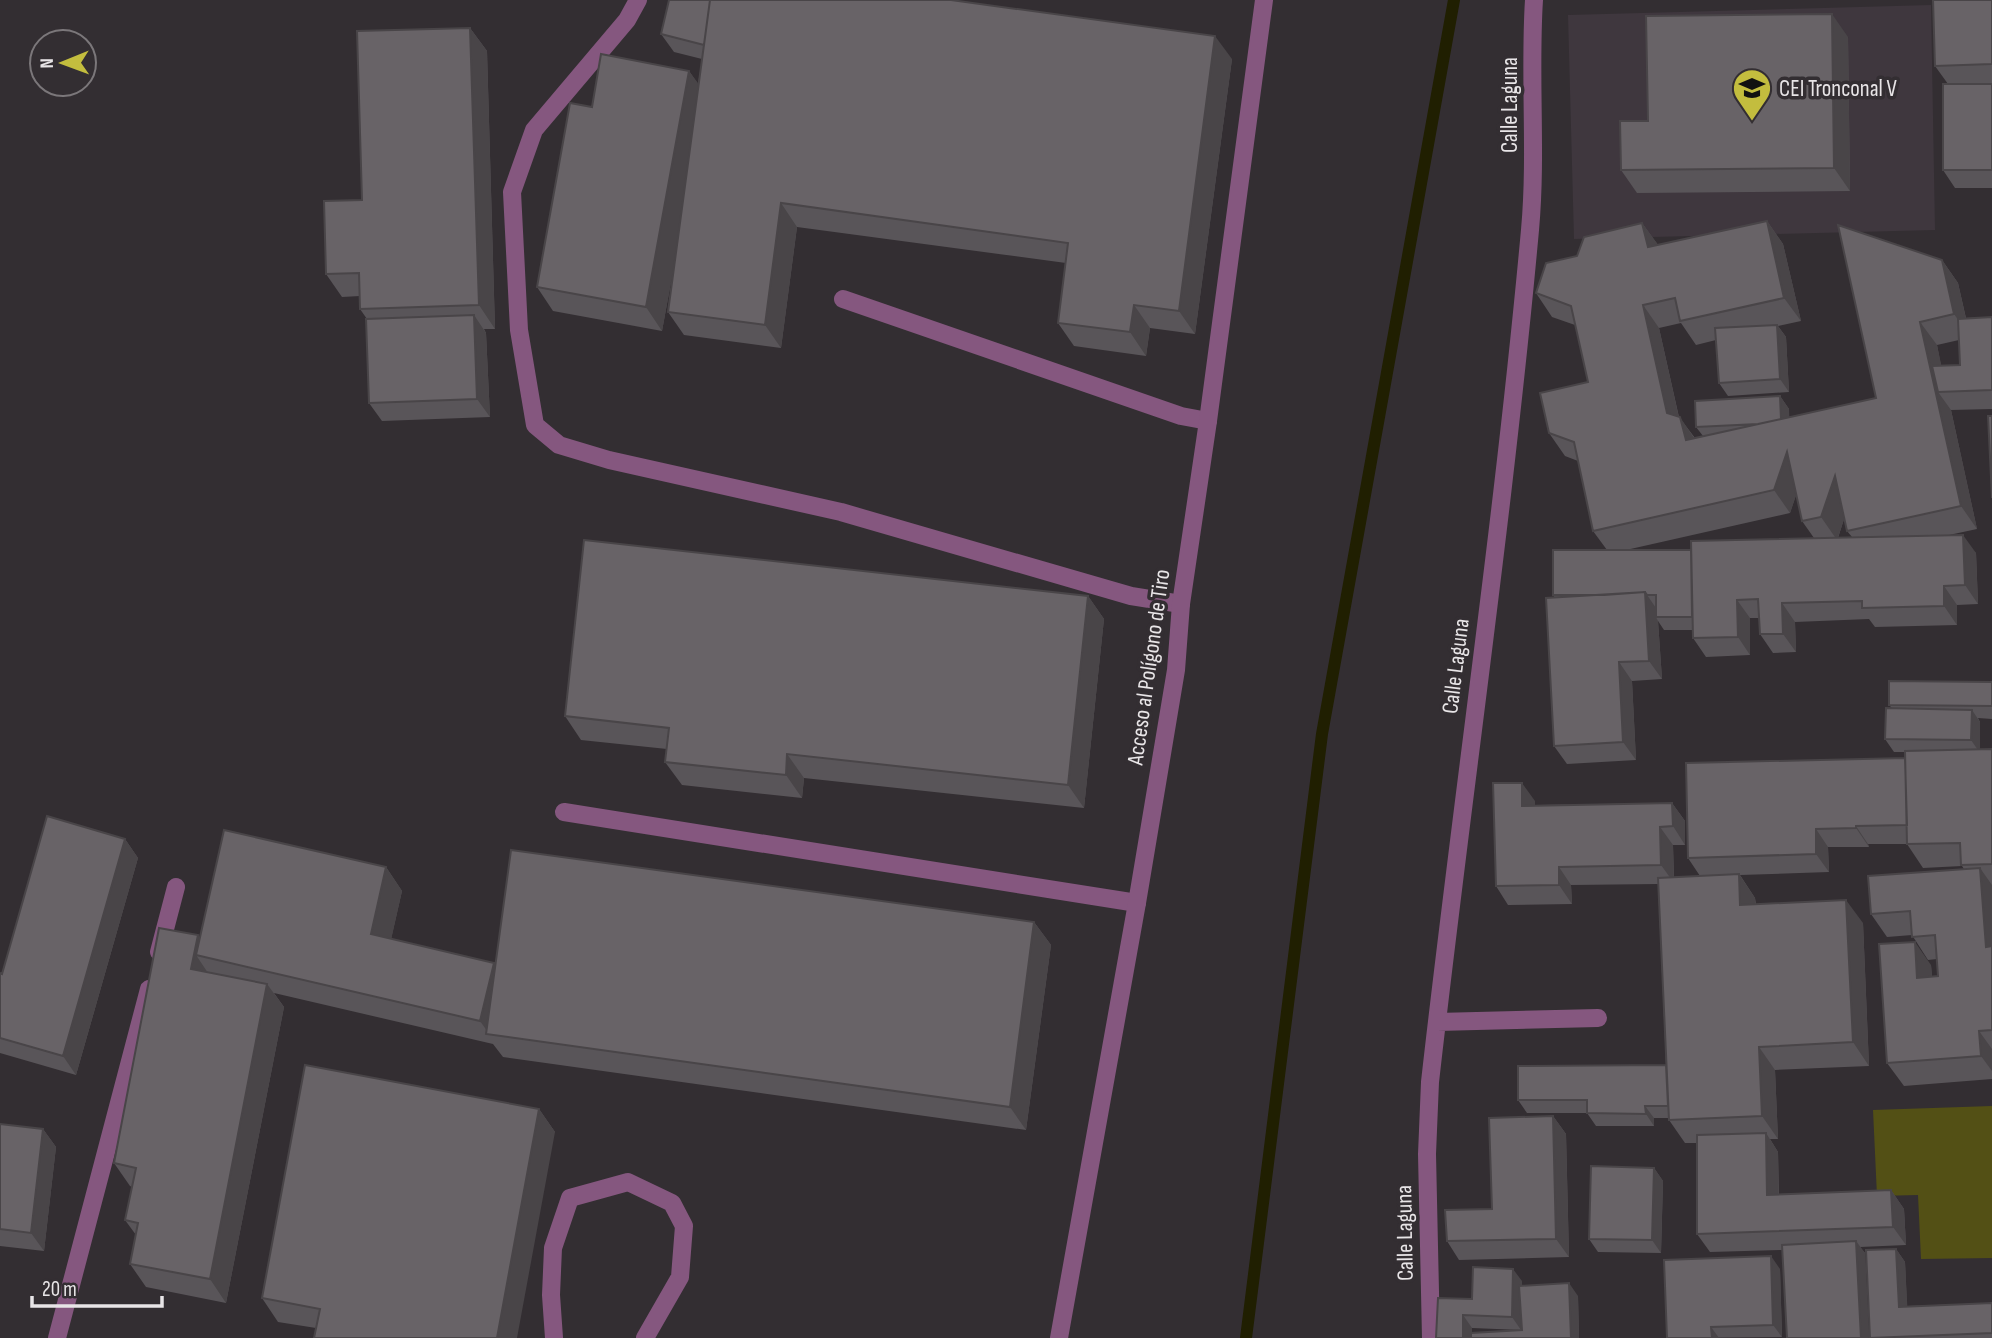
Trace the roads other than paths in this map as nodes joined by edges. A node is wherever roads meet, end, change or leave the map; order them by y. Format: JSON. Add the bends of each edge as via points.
{"nodes":[{"id":1,"x":638,"y":0,"type":"edge"},
{"id":2,"x":1264,"y":0,"type":"edge"},
{"id":3,"x":1534,"y":0,"type":"edge"},
{"id":4,"x":843,"y":299,"type":"dead end"},
{"id":5,"x":1208,"y":421,"type":"junction"},
{"id":6,"x":1181,"y":604,"type":"junction"},
{"id":7,"x":564,"y":812,"type":"dead end"},
{"id":8,"x":176,"y":887,"type":"dead end"},
{"id":9,"x":1137,"y":903,"type":"junction"},
{"id":10,"x":1598,"y":1018,"type":"dead end"},
{"id":11,"x":1437,"y":1022,"type":"junction"},
{"id":12,"x":57,"y":1338,"type":"edge"},
{"id":13,"x":554,"y":1338,"type":"edge"},
{"id":14,"x":645,"y":1338,"type":"edge"},
{"id":15,"x":1059,"y":1338,"type":"edge"},
{"id":16,"x":1431,"y":1338,"type":"edge"}],
"edges":[{"from":1,"to":6,"type":"street","via":[[627,20],[534,130],[512,192],[519,330],[536,425],[559,445],[608,460],[841,512],[1130,596]]},
{"from":2,"to":5,"type":"street","name":"Acceso al Polígono de Tiro"},
{"from":3,"to":11,"type":"street","name":"Calle Laguna","via":[[1530,228]]},
{"from":4,"to":5,"type":"street","via":[[1181,416]]},
{"from":5,"to":6,"type":"street","name":"Acceso al Polígono de Tiro"},
{"from":6,"to":9,"type":"street","name":"Acceso al Polígono de Tiro","via":[[1176,670]]},
{"from":7,"to":9,"type":"street"},
{"from":8,"to":12,"type":"street"},
{"from":9,"to":15,"type":"street","name":"Acceso al Polígono de Tiro"},
{"from":10,"to":11,"type":"street"},
{"from":11,"to":16,"type":"street","name":"Calle Laguna","via":[[1427,1121]]},
{"from":13,"to":14,"type":"street","via":[[553,1248],[570,1198],[628,1182],[672,1203],[684,1226],[680,1277]]}]}
